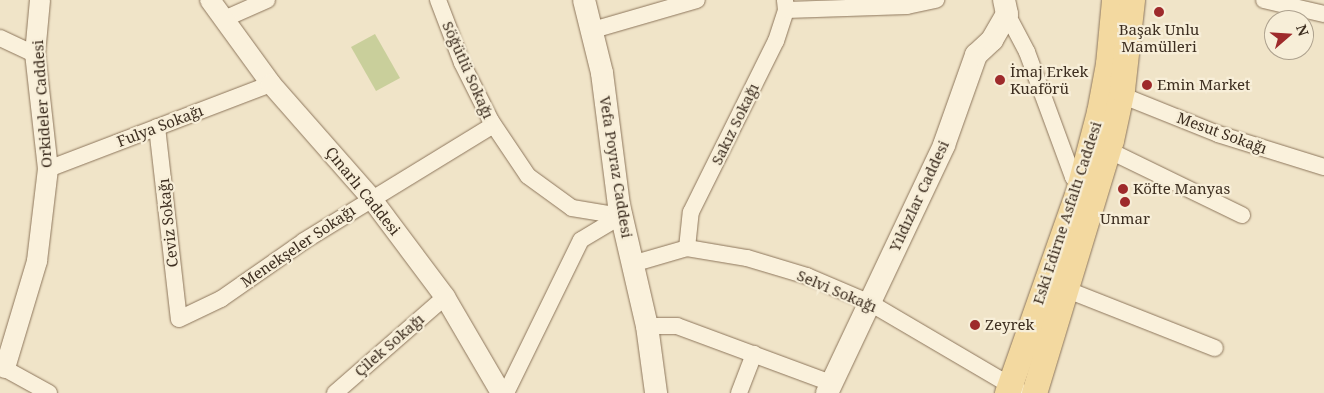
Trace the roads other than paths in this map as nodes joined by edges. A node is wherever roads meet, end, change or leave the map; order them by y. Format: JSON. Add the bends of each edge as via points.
{"nodes":[{"id":1,"x":40,"y":0,"type":"edge"},
{"id":2,"x":210,"y":0,"type":"edge"},
{"id":3,"x":267,"y":0,"type":"edge"},
{"id":4,"x":438,"y":0,"type":"edge"},
{"id":5,"x":584,"y":0,"type":"edge"},
{"id":6,"x":697,"y":0,"type":"edge"},
{"id":7,"x":936,"y":0,"type":"edge"},
{"id":8,"x":1114,"y":0,"type":"edge"},
{"id":9,"x":1132,"y":0,"type":"edge"},
{"id":10,"x":1264,"y":0,"type":"edge"},
{"id":11,"x":786,"y":5,"type":"edge"},
{"id":12,"x":1005,"y":7,"type":"edge"},
{"id":13,"x":1324,"y":14,"type":"edge"},
{"id":14,"x":224,"y":19,"type":"junction"},
{"id":15,"x":592,"y":30,"type":"junction"},
{"id":16,"x":0,"y":38,"type":"edge"},
{"id":17,"x":36,"y":54,"type":"junction"},
{"id":18,"x":271,"y":84,"type":"junction"},
{"id":19,"x":1121,"y":95,"type":"junction"},
{"id":20,"x":493,"y":125,"type":"junction"},
{"id":21,"x":158,"y":127,"type":"junction"},
{"id":22,"x":1108,"y":150,"type":"junction"},
{"id":23,"x":1324,"y":167,"type":"edge"},
{"id":24,"x":48,"y":169,"type":"junction"},
{"id":25,"x":1087,"y":191,"type":"junction"},
{"id":26,"x":371,"y":198,"type":"junction"},
{"id":27,"x":1242,"y":215,"type":"dead end"},
{"id":28,"x":621,"y":216,"type":"junction"},
{"id":29,"x":687,"y":248,"type":"junction"},
{"id":30,"x":632,"y":264,"type":"junction"},
{"id":31,"x":1065,"y":290,"type":"junction"},
{"id":32,"x":445,"y":297,"type":"junction"},
{"id":33,"x":870,"y":303,"type":"junction"},
{"id":34,"x":179,"y":319,"type":"joint"},
{"id":35,"x":648,"y":326,"type":"junction"},
{"id":36,"x":1215,"y":348,"type":"dead end"},
{"id":37,"x":754,"y":354,"type":"junction"},
{"id":38,"x":2,"y":372,"type":"edge"},
{"id":39,"x":829,"y":388,"type":"edge"},
{"id":40,"x":1014,"y":391,"type":"edge"},
{"id":41,"x":49,"y":393,"type":"edge"},
{"id":42,"x":335,"y":393,"type":"edge"},
{"id":43,"x":501,"y":393,"type":"edge"},
{"id":44,"x":506,"y":393,"type":"edge"},
{"id":45,"x":656,"y":393,"type":"edge"},
{"id":46,"x":739,"y":393,"type":"edge"},
{"id":47,"x":1034,"y":393,"type":"edge"}],
"edges":[{"from":1,"to":17,"type":"street","name":"Orkideler Caddesi"},
{"from":2,"to":14,"type":"street","name":"Çınarlı Caddesi"},
{"from":3,"to":14,"type":"street"},
{"from":4,"to":20,"type":"street","name":"Söğütlü Sokağı","via":[[462,63]]},
{"from":5,"to":15,"type":"main road","name":"Vefa Poyraz Caddesi"},
{"from":6,"to":15,"type":"street"},
{"from":7,"to":11,"type":"street","via":[[907,6]]},
{"from":8,"to":25,"type":"main road","name":"Eski Edirne Asfaltı Caddesi","via":[[1108,64]]},
{"from":9,"to":19,"type":"main road","name":"Eski Edirne Asfaltı Caddesi"},
{"from":10,"to":13,"type":"street"},
{"from":11,"to":29,"type":"street","name":"Sakız Sokağı","via":[[776,41],[691,212]]},
{"from":12,"to":25,"type":"street"},
{"from":12,"to":33,"type":"main road","name":"Yıldızlar Caddesi","via":[[992,40],[976,55],[944,145]]},
{"from":14,"to":18,"type":"street","name":"Çınarlı Caddesi"},
{"from":15,"to":28,"type":"main road","name":"Vefa Poyraz Caddesi","via":[[602,73]]},
{"from":16,"to":17,"type":"street"},
{"from":17,"to":24,"type":"street","name":"Orkideler Caddesi"},
{"from":18,"to":21,"type":"street","name":"Fulya Sokağı"},
{"from":18,"to":26,"type":"street","name":"Çınarlı Caddesi"},
{"from":19,"to":22,"type":"main road","name":"Eski Edirne Asfaltı Caddesi"},
{"from":19,"to":23,"type":"street","name":"Mesut Sokağı","via":[[1218,134]]},
{"from":20,"to":26,"type":"street","name":"Menekşeler Sokağı"},
{"from":20,"to":28,"type":"street","name":"Söğütlü Sokağı","via":[[528,176],[572,208]]},
{"from":21,"to":24,"type":"street","name":"Fulya Sokağı"},
{"from":21,"to":34,"type":"street","name":"Ceviz Sokağı"},
{"from":22,"to":25,"type":"main road","name":"Eski Edirne Asfaltı Caddesi"},
{"from":22,"to":27,"type":"street"},
{"from":24,"to":38,"type":"street","name":"Orkideler Caddesi","via":[[37,261]]},
{"from":25,"to":31,"type":"main road","name":"Eski Edirne Asfaltı Caddesi"},
{"from":25,"to":40,"type":"main road","name":"Eski Edirne Asfaltı Caddesi"},
{"from":26,"to":32,"type":"street","name":"Çınarlı Caddesi"},
{"from":26,"to":34,"type":"street","name":"Menekşeler Sokağı","via":[[222,299]]},
{"from":28,"to":30,"type":"main road","name":"Vefa Poyraz Caddesi"},
{"from":28,"to":44,"type":"street","via":[[580,240]]},
{"from":29,"to":30,"type":"street","name":"Selvi Sokağı"},
{"from":29,"to":33,"type":"street","name":"Selvi Sokağı","via":[[747,258],[808,276]]},
{"from":30,"to":35,"type":"main road","name":"Vefa Poyraz Caddesi"},
{"from":31,"to":36,"type":"street"},
{"from":31,"to":47,"type":"main road","name":"Eski Edirne Asfaltı Caddesi"},
{"from":32,"to":42,"type":"street","name":"Çilek Sokağı"},
{"from":32,"to":43,"type":"street","name":"Çınarlı Caddesi"},
{"from":33,"to":39,"type":"main road","name":"Yıldızlar Caddesi"},
{"from":33,"to":40,"type":"street","name":"Selvi Sokağı"},
{"from":35,"to":37,"type":"street","via":[[677,326]]},
{"from":35,"to":45,"type":"main road","name":"Vefa Poyraz Caddesi"},
{"from":37,"to":39,"type":"street"},
{"from":37,"to":46,"type":"street"},
{"from":38,"to":41,"type":"street"}]}
